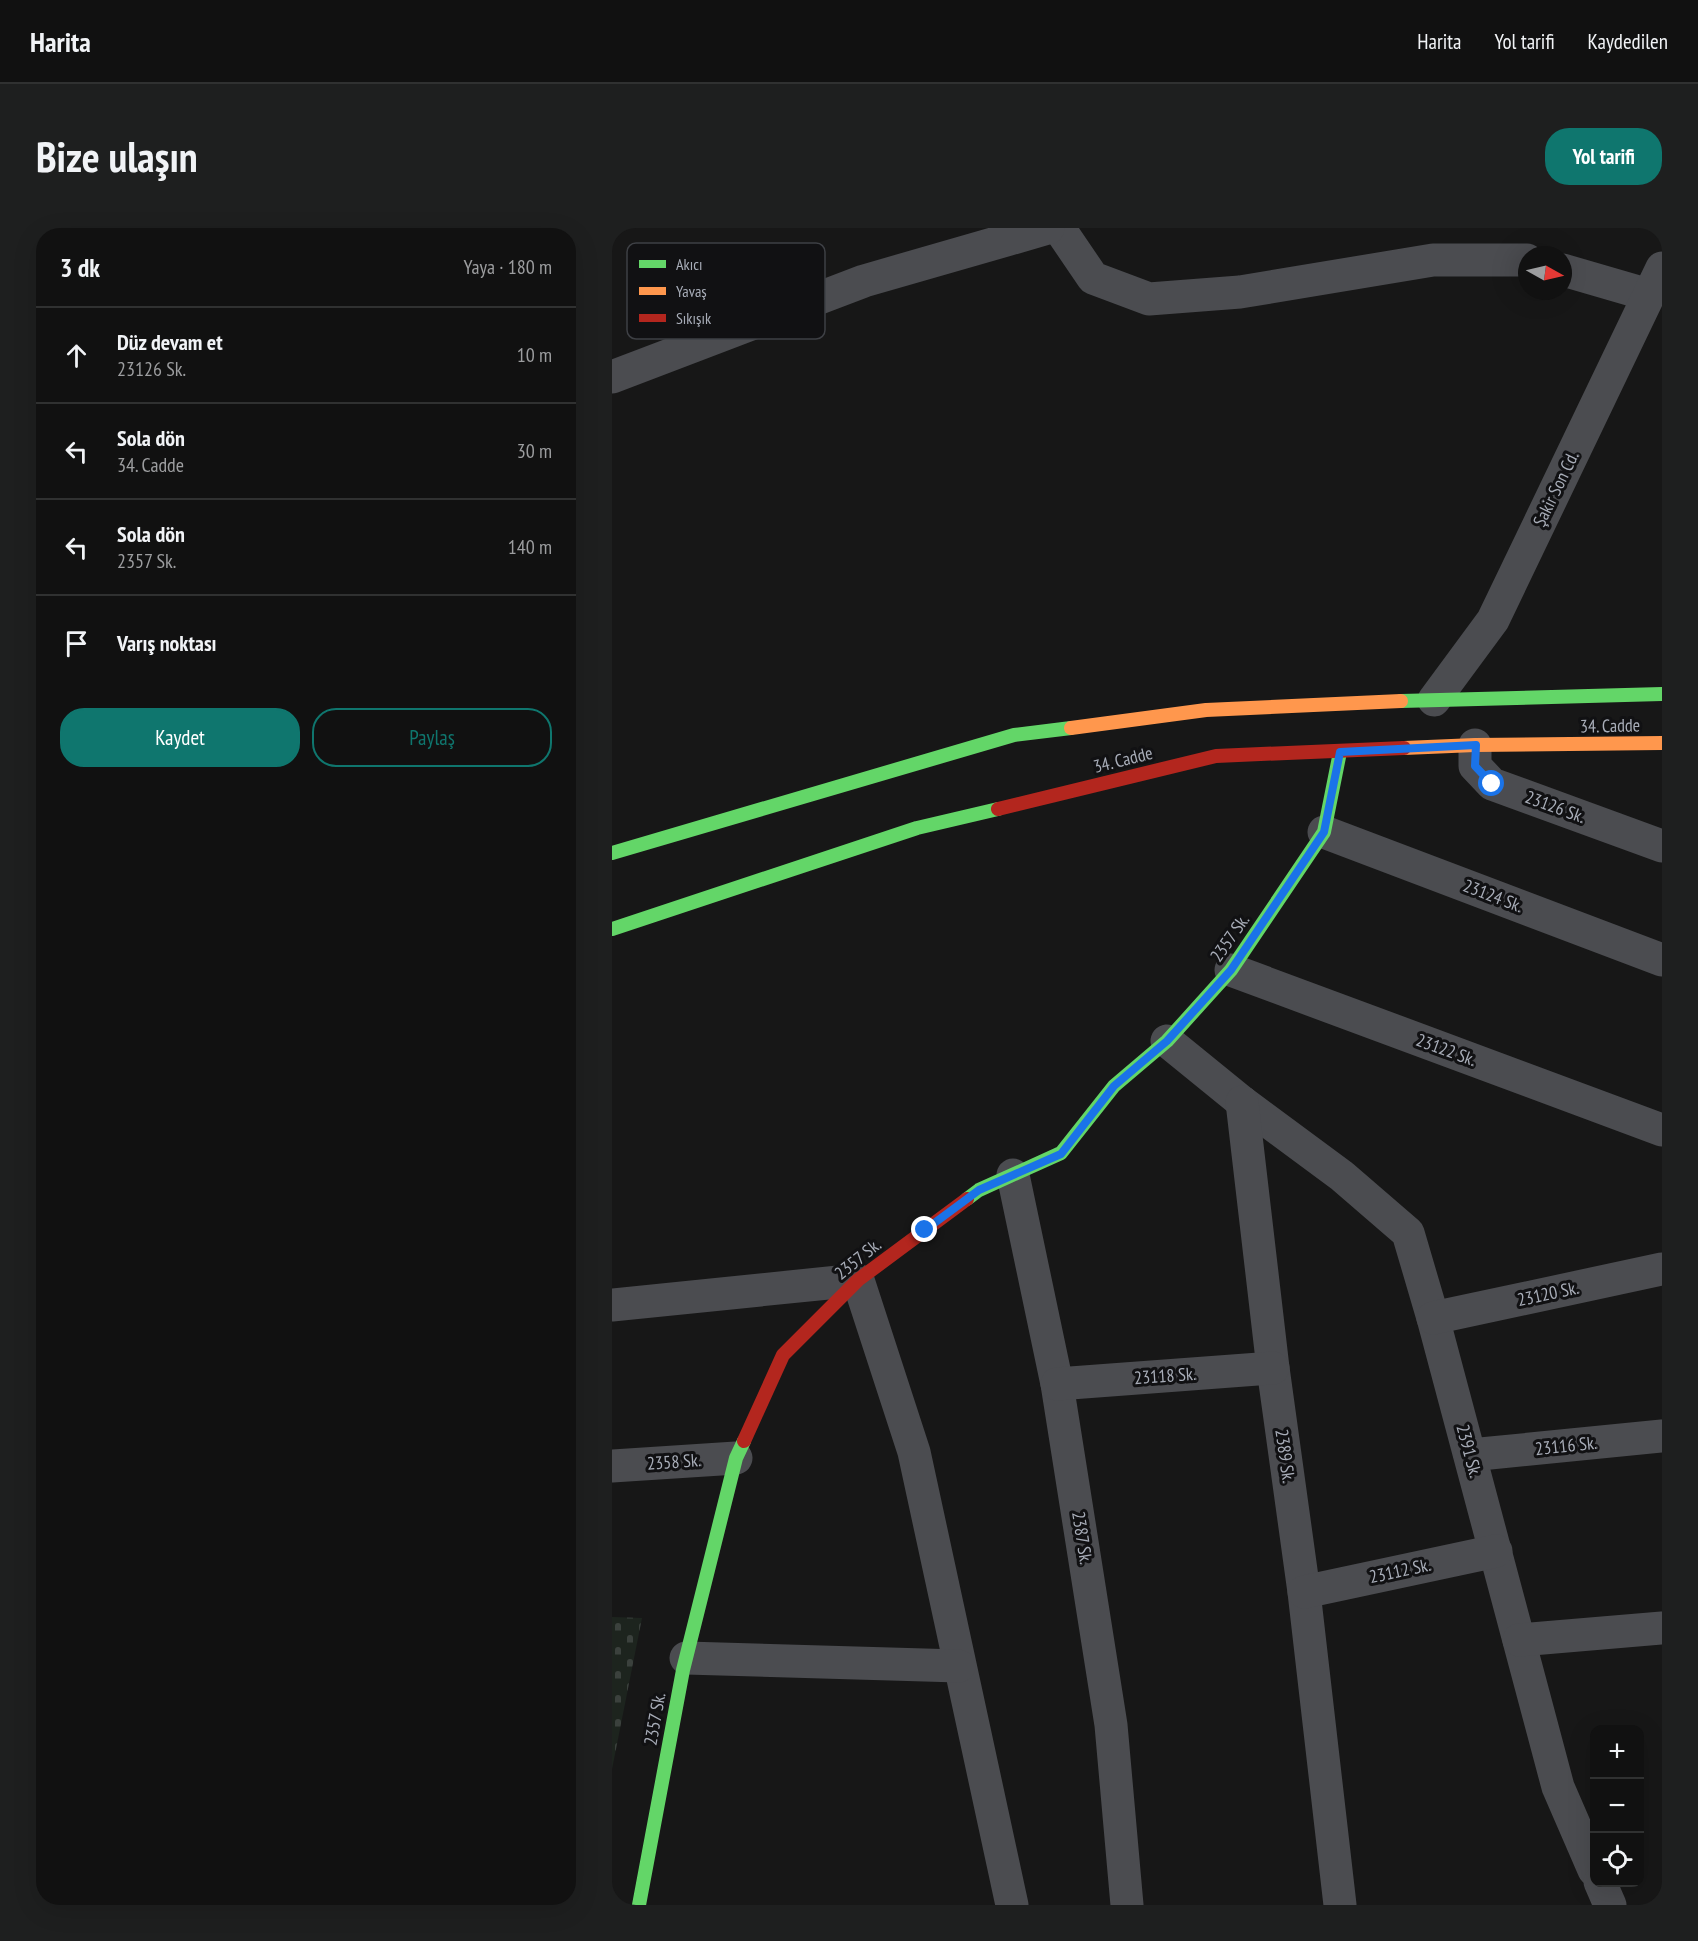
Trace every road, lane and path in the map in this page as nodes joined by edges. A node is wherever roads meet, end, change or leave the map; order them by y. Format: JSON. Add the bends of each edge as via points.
{"nodes":[{"id":1,"x":1048,"y":228,"type":"edge"},
{"id":2,"x":1059,"y":228,"type":"edge"},
{"id":3,"x":1518,"y":260,"type":"edge"},
{"id":4,"x":1572,"y":271,"type":"edge"},
{"id":5,"x":1655,"y":281,"type":"edge"},
{"id":6,"x":825,"y":296,"type":"edge"},
{"id":7,"x":712,"y":339,"type":"edge"},
{"id":8,"x":612,"y":377,"type":"edge"},
{"id":9,"x":1662,"y":694,"type":"edge"},
{"id":10,"x":1434,"y":700,"type":"junction"},
{"id":11,"x":1662,"y":743,"type":"edge"},
{"id":12,"x":1476,"y":745,"type":"junction"},
{"id":13,"x":1340,"y":752,"type":"junction"},
{"id":14,"x":1324,"y":832,"type":"junction"},
{"id":15,"x":1662,"y":846,"type":"edge"},
{"id":16,"x":612,"y":853,"type":"edge"},
{"id":17,"x":612,"y":929,"type":"edge"},
{"id":18,"x":1662,"y":960,"type":"edge"},
{"id":19,"x":1231,"y":970,"type":"junction"},
{"id":20,"x":1167,"y":1041,"type":"junction"},
{"id":21,"x":1242,"y":1102,"type":"junction"},
{"id":22,"x":1662,"y":1130,"type":"edge"},
{"id":23,"x":1013,"y":1175,"type":"junction"},
{"id":24,"x":1662,"y":1269,"type":"edge"},
{"id":25,"x":858,"y":1280,"type":"junction"},
{"id":26,"x":612,"y":1305,"type":"edge"},
{"id":27,"x":1433,"y":1318,"type":"junction"},
{"id":28,"x":1273,"y":1368,"type":"junction"},
{"id":29,"x":1057,"y":1384,"type":"junction"},
{"id":30,"x":1662,"y":1436,"type":"edge"},
{"id":31,"x":1470,"y":1455,"type":"junction"},
{"id":32,"x":736,"y":1458,"type":"junction"},
{"id":33,"x":612,"y":1466,"type":"edge"},
{"id":34,"x":1496,"y":1551,"type":"junction"},
{"id":35,"x":1304,"y":1592,"type":"junction"},
{"id":36,"x":1662,"y":1628,"type":"edge"},
{"id":37,"x":1519,"y":1640,"type":"junction"},
{"id":38,"x":686,"y":1658,"type":"junction"},
{"id":39,"x":959,"y":1666,"type":"junction"},
{"id":40,"x":1590,"y":1861,"type":"edge"},
{"id":41,"x":1602,"y":1887,"type":"edge"},
{"id":42,"x":639,"y":1905,"type":"edge"},
{"id":43,"x":1012,"y":1905,"type":"edge"},
{"id":44,"x":1127,"y":1905,"type":"edge"},
{"id":45,"x":1340,"y":1905,"type":"edge"},
{"id":46,"x":1610,"y":1905,"type":"edge"}],
"edges":[{"from":1,"to":6,"type":"street"},
{"from":2,"to":3,"type":"street","via":[[1093,278],[1149,299],[1240,292],[1433,260]]},
{"from":4,"to":5,"type":"street"},
{"from":5,"to":10,"type":"street","name":"Şakir Son Cd.","via":[[1493,620]]},
{"from":7,"to":8,"type":"street"},
{"from":9,"to":10,"type":"main road","name":"34. Cadde"},
{"from":10,"to":16,"type":"main road","name":"34. Cadde","via":[[1206,710],[1014,735]]},
{"from":11,"to":12,"type":"main road","name":"34. Cadde"},
{"from":12,"to":13,"type":"main road","name":"34. Cadde"},
{"from":12,"to":15,"type":"street","name":"23126 Sk.","via":[[1475,766],[1492,784]]},
{"from":13,"to":14,"type":"main road","name":"2357 Sk."},
{"from":13,"to":17,"type":"main road","name":"34. Cadde","via":[[1216,756],[917,828]]},
{"from":14,"to":18,"type":"street","name":"23124 Sk."},
{"from":14,"to":19,"type":"main road","name":"2357 Sk."},
{"from":19,"to":20,"type":"main road","name":"2357 Sk."},
{"from":19,"to":22,"type":"street","name":"23122 Sk."},
{"from":20,"to":21,"type":"street"},
{"from":20,"to":23,"type":"main road","name":"2357 Sk.","via":[[1114,1086],[1061,1154]]},
{"from":21,"to":27,"type":"street","name":"2391 Sk.","via":[[1342,1176],[1408,1233]]},
{"from":21,"to":28,"type":"street","name":"2389 Sk."},
{"from":23,"to":25,"type":"main road","name":"2357 Sk.","via":[[979,1190]]},
{"from":23,"to":29,"type":"street","name":"2387 Sk."},
{"from":24,"to":27,"type":"street","name":"23120 Sk."},
{"from":25,"to":26,"type":"street"},
{"from":25,"to":32,"type":"main road","name":"2357 Sk.","via":[[783,1355]]},
{"from":25,"to":39,"type":"street","via":[[914,1452]]},
{"from":27,"to":31,"type":"street","name":"2391 Sk."},
{"from":28,"to":29,"type":"street","name":"23118 Sk."},
{"from":28,"to":35,"type":"street","name":"2389 Sk."},
{"from":29,"to":44,"type":"street","name":"2387 Sk.","via":[[1111,1725]]},
{"from":30,"to":31,"type":"street","name":"23116 Sk."},
{"from":31,"to":34,"type":"street","name":"2391 Sk."},
{"from":32,"to":33,"type":"street","name":"2358 Sk."},
{"from":32,"to":38,"type":"main road","name":"2357 Sk."},
{"from":34,"to":35,"type":"street","name":"23112 Sk."},
{"from":34,"to":37,"type":"street","name":"2391 Sk."},
{"from":35,"to":45,"type":"street","name":"2389 Sk."},
{"from":36,"to":37,"type":"street"},
{"from":37,"to":40,"type":"street","name":"2391 Sk.","via":[[1558,1786]]},
{"from":38,"to":39,"type":"street"},
{"from":38,"to":42,"type":"main road","name":"2357 Sk."},
{"from":39,"to":43,"type":"street"},
{"from":41,"to":46,"type":"street"}]}
